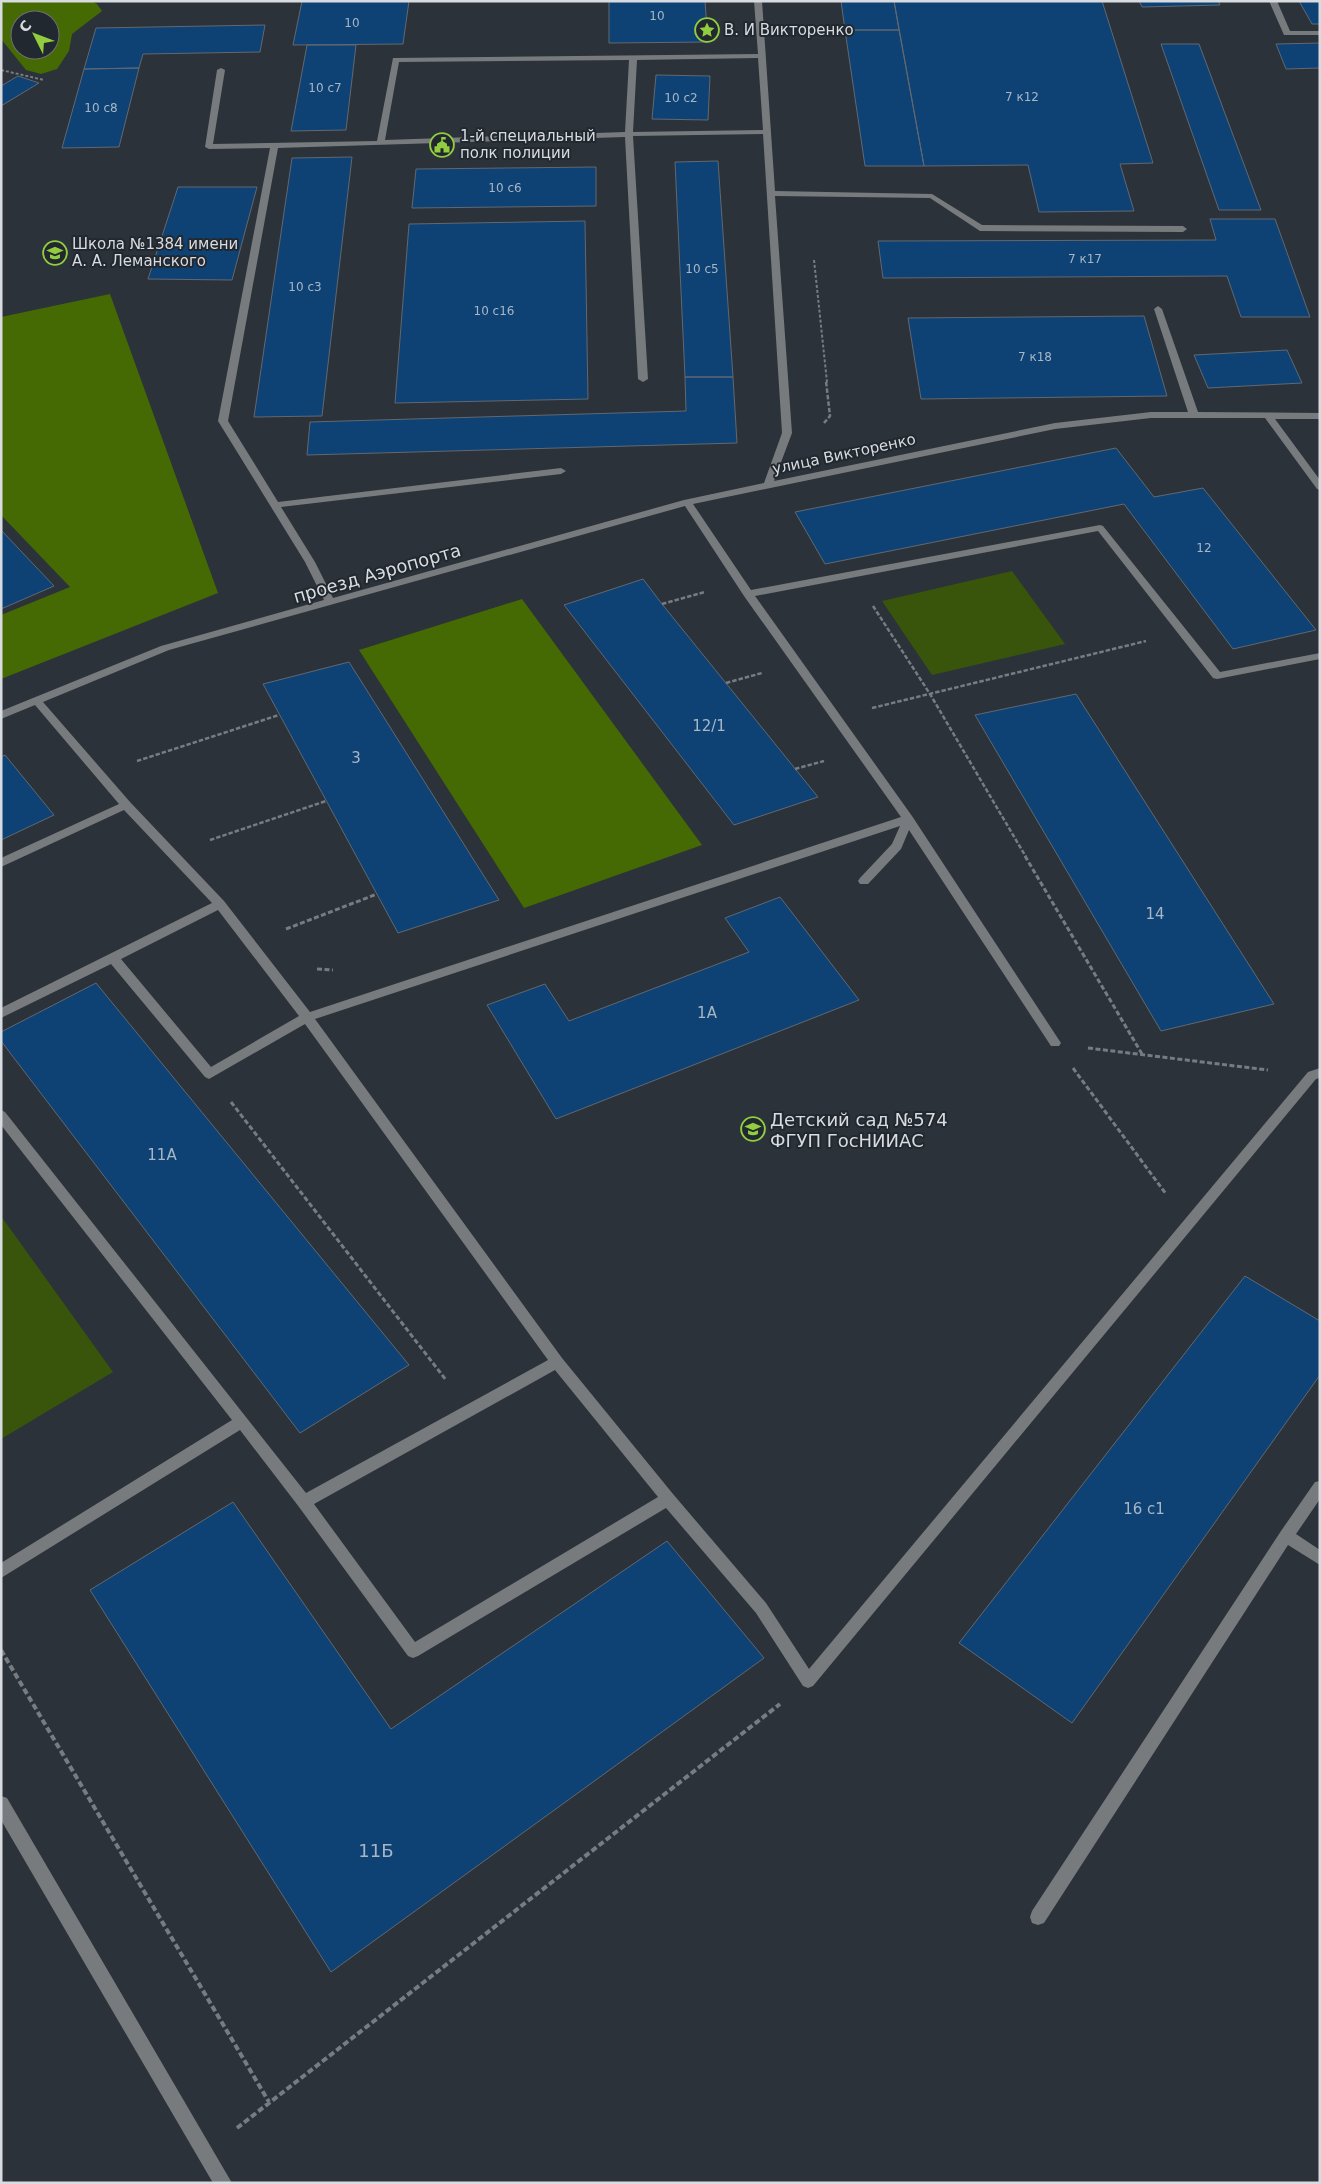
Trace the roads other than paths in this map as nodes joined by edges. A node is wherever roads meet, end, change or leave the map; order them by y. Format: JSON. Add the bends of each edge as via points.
{"nodes":[{"id":1,"x":758,"y":1,"type":"edge"},
{"id":2,"x":1273,"y":1,"type":"edge"},
{"id":3,"x":1320,"y":33,"type":"edge"},
{"id":4,"x":762,"y":56,"type":"junction"},
{"id":5,"x":633,"y":58,"type":"junction"},
{"id":6,"x":221,"y":70,"type":"dead end"},
{"id":7,"x":767,"y":132,"type":"junction"},
{"id":8,"x":629,"y":134,"type":"junction"},
{"id":9,"x":381,"y":143,"type":"junction"},
{"id":10,"x":274,"y":146,"type":"junction"},
{"id":11,"x":771,"y":193,"type":"junction"},
{"id":12,"x":1183,"y":229,"type":"dead end"},
{"id":13,"x":1158,"y":309,"type":"dead end"},
{"id":14,"x":643,"y":379,"type":"dead end"},
{"id":15,"x":1194,"y":415,"type":"junction"},
{"id":16,"x":1268,"y":416,"type":"junction"},
{"id":17,"x":1320,"y":416,"type":"edge"},
{"id":18,"x":561,"y":470,"type":"dead end"},
{"id":19,"x":768,"y":486,"type":"junction"},
{"id":20,"x":1320,"y":487,"type":"edge"},
{"id":21,"x":687,"y":502,"type":"junction"},
{"id":22,"x":274,"y":505,"type":"junction"},
{"id":23,"x":748,"y":594,"type":"junction"},
{"id":24,"x":331,"y":603,"type":"junction"},
{"id":25,"x":1320,"y":656,"type":"edge"},
{"id":26,"x":36,"y":700,"type":"junction"},
{"id":27,"x":1,"y":715,"type":"edge"},
{"id":28,"x":126,"y":805,"type":"junction"},
{"id":29,"x":908,"y":819,"type":"junction"},
{"id":30,"x":1,"y":864,"type":"edge"},
{"id":31,"x":864,"y":882,"type":"dead end"},
{"id":32,"x":220,"y":904,"type":"junction"},
{"id":33,"x":113,"y":958,"type":"junction"},
{"id":34,"x":1,"y":1014,"type":"edge"},
{"id":35,"x":307,"y":1016,"type":"junction"},
{"id":36,"x":1055,"y":1043,"type":"road end"},
{"id":37,"x":1316,"y":1074,"type":"edge"},
{"id":38,"x":1,"y":1115,"type":"edge"},
{"id":39,"x":557,"y":1362,"type":"junction"},
{"id":40,"x":241,"y":1422,"type":"junction"},
{"id":41,"x":1320,"y":1487,"type":"edge"},
{"id":42,"x":668,"y":1499,"type":"junction"},
{"id":43,"x":304,"y":1502,"type":"junction"},
{"id":44,"x":1286,"y":1536,"type":"junction"},
{"id":45,"x":1320,"y":1558,"type":"edge"},
{"id":46,"x":1,"y":1570,"type":"edge"},
{"id":47,"x":1,"y":1804,"type":"edge"},
{"id":48,"x":1038,"y":1917,"type":"dead end"},
{"id":49,"x":223,"y":2183,"type":"edge"}],
"edges":[{"from":1,"to":4,"type":"street","name":"улица Викторенко"},
{"from":2,"to":3,"type":"street","via":[[1287,33]]},
{"from":4,"to":5,"type":"street"},
{"from":4,"to":7,"type":"street","name":"улица Викторенко"},
{"from":5,"to":8,"type":"street"},
{"from":5,"to":9,"type":"street","via":[[396,60]]},
{"from":6,"to":10,"type":"street","via":[[209,147]]},
{"from":7,"to":8,"type":"street"},
{"from":7,"to":11,"type":"street","name":"улица Викторенко"},
{"from":8,"to":9,"type":"street"},
{"from":8,"to":14,"type":"street"},
{"from":9,"to":10,"type":"street"},
{"from":10,"to":22,"type":"street","via":[[223,421]]},
{"from":11,"to":12,"type":"street","via":[[932,196],[980,228]]},
{"from":11,"to":19,"type":"street","name":"улица Викторенко","via":[[787,433]]},
{"from":13,"to":15,"type":"street"},
{"from":15,"to":16,"type":"street","name":"улица Викторенко"},
{"from":15,"to":19,"type":"street","name":"улица Викторенко","via":[[1151,415],[1055,426]]},
{"from":16,"to":17,"type":"street","name":"улица Викторенко"},
{"from":16,"to":20,"type":"street"},
{"from":18,"to":22,"type":"street"},
{"from":19,"to":21,"type":"street","name":"проезд Аэропорта"},
{"from":21,"to":23,"type":"street"},
{"from":21,"to":24,"type":"street","name":"проезд Аэропорта"},
{"from":22,"to":24,"type":"street"},
{"from":23,"to":25,"type":"street","via":[[1100,528],[1216,676]]},
{"from":23,"to":29,"type":"street"},
{"from":24,"to":26,"type":"street","name":"проезд Аэропорта","via":[[165,648]]},
{"from":26,"to":27,"type":"street","name":"проезд Аэропорта"},
{"from":26,"to":28,"type":"street"},
{"from":28,"to":30,"type":"street"},
{"from":28,"to":32,"type":"street"},
{"from":29,"to":31,"type":"street","via":[[898,846]]},
{"from":29,"to":35,"type":"street"},
{"from":29,"to":36,"type":"street"},
{"from":32,"to":33,"type":"street"},
{"from":32,"to":35,"type":"street"},
{"from":33,"to":34,"type":"street"},
{"from":33,"to":35,"type":"street","via":[[209,1074]]},
{"from":35,"to":39,"type":"street"},
{"from":37,"to":42,"type":"street","via":[[808,1681],[761,1608]]},
{"from":38,"to":40,"type":"street"},
{"from":39,"to":42,"type":"street"},
{"from":39,"to":43,"type":"street"},
{"from":40,"to":43,"type":"street"},
{"from":40,"to":46,"type":"street"},
{"from":41,"to":44,"type":"street"},
{"from":42,"to":43,"type":"street","via":[[413,1651]]},
{"from":44,"to":45,"type":"street"},
{"from":44,"to":48,"type":"street"},
{"from":47,"to":49,"type":"street"}]}
